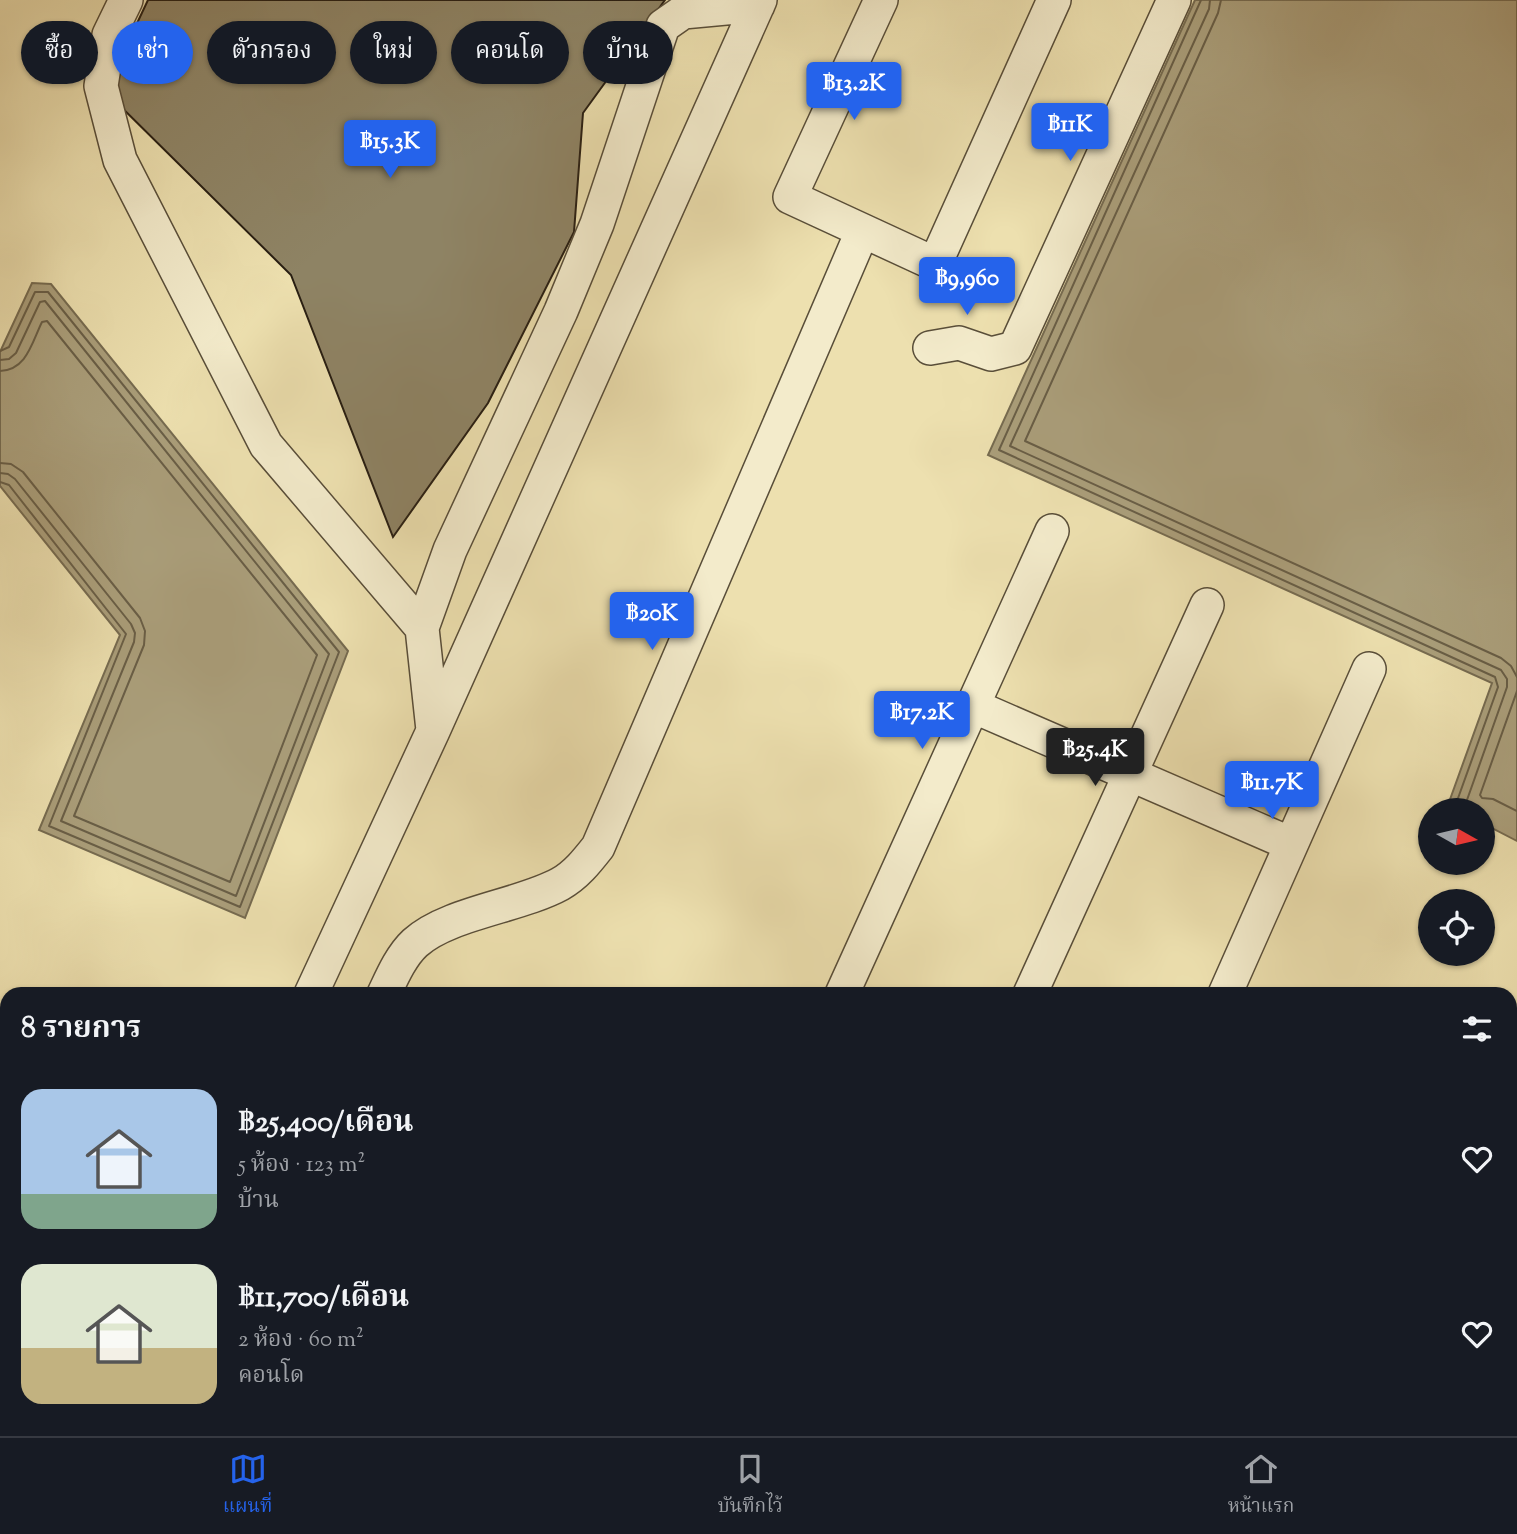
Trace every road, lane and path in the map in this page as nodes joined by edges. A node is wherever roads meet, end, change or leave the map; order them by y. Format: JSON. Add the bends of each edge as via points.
{"nodes":[{"id":1,"x":126,"y":0,"type":"edge"},
{"id":2,"x":881,"y":0,"type":"edge"},
{"id":3,"x":1054,"y":0,"type":"edge"},
{"id":4,"x":1174,"y":0,"type":"edge"},
{"id":5,"x":759,"y":3,"type":"edge"},
{"id":6,"x":862,"y":232,"type":"junction"},
{"id":7,"x":930,"y":348,"type":"dead end"},
{"id":8,"x":1052,"y":531,"type":"dead end"},
{"id":9,"x":1207,"y":605,"type":"dead end"},
{"id":10,"x":422,"y":628,"type":"junction"},
{"id":11,"x":1369,"y":669,"type":"dead end"},
{"id":12,"x":973,"y":706,"type":"junction"},
{"id":13,"x":433,"y":731,"type":"junction"},
{"id":14,"x":1131,"y":775,"type":"junction"},
{"id":15,"x":1291,"y":844,"type":"junction"},
{"id":16,"x":314,"y":987,"type":"edge"},
{"id":17,"x":387,"y":987,"type":"edge"},
{"id":18,"x":845,"y":987,"type":"edge"},
{"id":19,"x":1033,"y":987,"type":"edge"},
{"id":20,"x":1228,"y":987,"type":"edge"}],
"edges":[{"from":1,"to":10,"type":"street","via":[[109,35],[101,86],[120,160],[266,445]]},
{"from":2,"to":6,"type":"street","via":[[790,197]]},
{"from":3,"to":6,"type":"street","via":[[935,264]]},
{"from":4,"to":7,"type":"street","via":[[1015,348],[991,354],[959,343]]},
{"from":5,"to":10,"type":"street","via":[[683,12],[663,26],[597,224],[450,550]]},
{"from":5,"to":13,"type":"street"},
{"from":6,"to":17,"type":"street","via":[[598,847],[580,869],[559,884],[435,929],[414,944]]},
{"from":8,"to":12,"type":"street"},
{"from":9,"to":14,"type":"street"},
{"from":10,"to":13,"type":"street"},
{"from":11,"to":15,"type":"street"},
{"from":12,"to":14,"type":"street"},
{"from":12,"to":18,"type":"street"},
{"from":13,"to":16,"type":"street"},
{"from":14,"to":15,"type":"street"},
{"from":14,"to":19,"type":"street"},
{"from":15,"to":20,"type":"street"}]}
